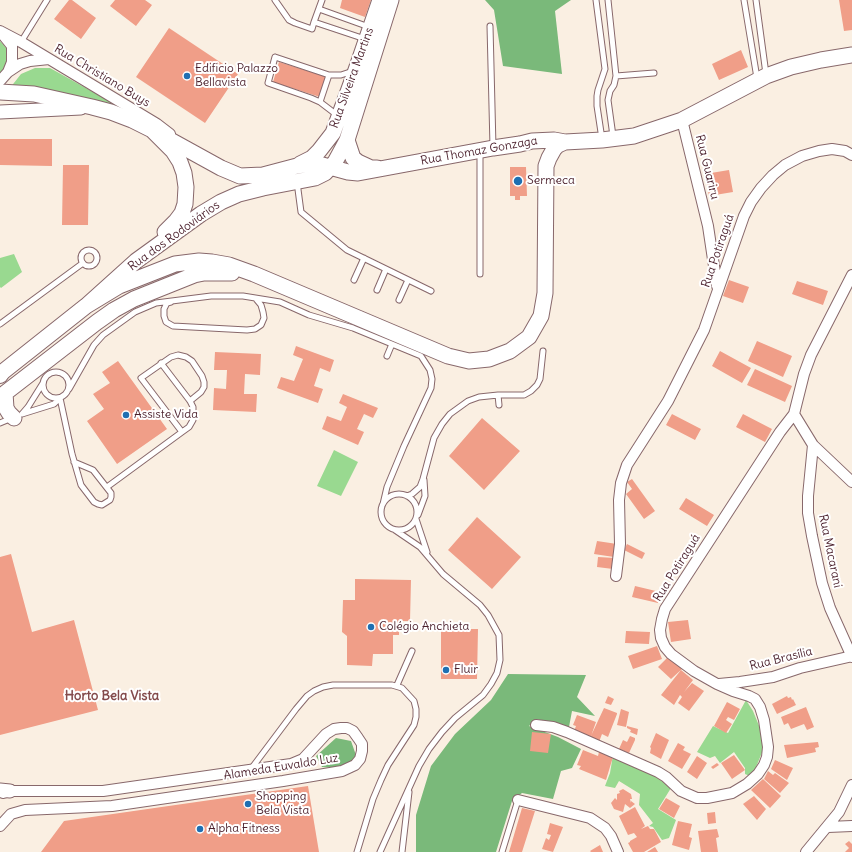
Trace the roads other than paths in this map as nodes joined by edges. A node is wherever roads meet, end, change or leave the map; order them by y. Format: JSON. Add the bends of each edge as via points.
{"nodes":[{"id":1,"x":46,"y":0,"type":"edge"},
{"id":2,"x":322,"y":0,"type":"edge"},
{"id":3,"x":380,"y":0,"type":"edge"},
{"id":4,"x":391,"y":0,"type":"edge"},
{"id":5,"x":596,"y":0,"type":"edge"},
{"id":6,"x":608,"y":0,"type":"edge"},
{"id":7,"x":744,"y":0,"type":"edge"},
{"id":8,"x":756,"y":0,"type":"edge"},
{"id":9,"x":276,"y":1,"type":"edge"},
{"id":10,"x":319,"y":9,"type":"junction"},
{"id":11,"x":314,"y":22,"type":"junction"},
{"id":12,"x":490,"y":26,"type":"dead end"},
{"id":13,"x":0,"y":31,"type":"edge"},
{"id":14,"x":368,"y":34,"type":"junction"},
{"id":15,"x":21,"y":42,"type":"junction"},
{"id":16,"x":852,"y":55,"type":"edge"},
{"id":17,"x":49,"y":60,"type":"junction"},
{"id":18,"x":356,"y":70,"type":"junction"},
{"id":19,"x":8,"y":72,"type":"junction"},
{"id":20,"x":654,"y":73,"type":"dead end"},
{"id":21,"x":329,"y":75,"type":"junction"},
{"id":22,"x":616,"y":76,"type":"junction"},
{"id":23,"x":762,"y":78,"type":"junction"},
{"id":24,"x":0,"y":80,"type":"edge"},
{"id":25,"x":0,"y":92,"type":"edge"},
{"id":26,"x":320,"y":102,"type":"junction"},
{"id":27,"x":92,"y":107,"type":"junction"},
{"id":28,"x":0,"y":112,"type":"edge"},
{"id":29,"x":339,"y":117,"type":"junction"},
{"id":30,"x":682,"y":120,"type":"junction"},
{"id":31,"x":152,"y":130,"type":"junction"},
{"id":32,"x":347,"y":140,"type":"junction"},
{"id":33,"x":608,"y":140,"type":"junction"},
{"id":34,"x":565,"y":142,"type":"junction"},
{"id":35,"x":520,"y":144,"type":"junction"},
{"id":36,"x":187,"y":148,"type":"junction"},
{"id":37,"x":487,"y":149,"type":"junction"},
{"id":38,"x":852,"y":154,"type":"edge"},
{"id":39,"x":297,"y":166,"type":"junction"},
{"id":40,"x":546,"y":166,"type":"junction"},
{"id":41,"x":330,"y":168,"type":"junction"},
{"id":42,"x":384,"y":168,"type":"junction"},
{"id":43,"x":297,"y":181,"type":"junction"},
{"id":44,"x":364,"y":258,"type":"junction"},
{"id":45,"x":136,"y":261,"type":"junction"},
{"id":46,"x":83,"y":263,"type":"dead end"},
{"id":47,"x":386,"y":269,"type":"junction"},
{"id":48,"x":254,"y":274,"type":"junction"},
{"id":49,"x":480,"y":274,"type":"dead end"},
{"id":50,"x":852,"y":275,"type":"edge"},
{"id":51,"x":354,"y":280,"type":"dead end"},
{"id":52,"x":408,"y":280,"type":"junction"},
{"id":53,"x":377,"y":290,"type":"dead end"},
{"id":54,"x":718,"y":290,"type":"junction"},
{"id":55,"x":431,"y":291,"type":"dead end"},
{"id":56,"x":256,"y":299,"type":"junction"},
{"id":57,"x":179,"y":300,"type":"junction"},
{"id":58,"x":399,"y":300,"type":"dead end"},
{"id":59,"x":86,"y":306,"type":"junction"},
{"id":60,"x":0,"y":324,"type":"edge"},
{"id":61,"x":56,"y":330,"type":"junction"},
{"id":62,"x":392,"y":344,"type":"junction"},
{"id":63,"x":543,"y":351,"type":"dead end"},
{"id":64,"x":387,"y":356,"type":"dead end"},
{"id":65,"x":161,"y":363,"type":"junction"},
{"id":66,"x":44,"y":365,"type":"junction"},
{"id":67,"x":0,"y":374,"type":"edge"},
{"id":68,"x":43,"y":382,"type":"junction"},
{"id":69,"x":69,"y":389,"type":"junction"},
{"id":70,"x":2,"y":395,"type":"edge"},
{"id":71,"x":498,"y":395,"type":"junction"},
{"id":72,"x":60,"y":398,"type":"junction"},
{"id":73,"x":190,"y":401,"type":"junction"},
{"id":74,"x":498,"y":405,"type":"dead end"},
{"id":75,"x":794,"y":414,"type":"junction"},
{"id":76,"x":12,"y":418,"type":"edge"},
{"id":77,"x":182,"y":432,"type":"junction"},
{"id":78,"x":813,"y":445,"type":"junction"},
{"id":79,"x":74,"y":462,"type":"junction"},
{"id":80,"x":423,"y":479,"type":"junction"},
{"id":81,"x":852,"y":482,"type":"edge"},
{"id":82,"x":107,"y":487,"type":"junction"},
{"id":83,"x":407,"y":496,"type":"junction"},
{"id":84,"x":383,"y":504,"type":"junction"},
{"id":85,"x":416,"y":518,"type":"junction"},
{"id":86,"x":395,"y":530,"type":"junction"},
{"id":87,"x":428,"y":555,"type":"junction"},
{"id":88,"x":616,"y":576,"type":"dead end"},
{"id":89,"x":412,"y":650,"type":"dead end"},
{"id":90,"x":852,"y":656,"type":"edge"},
{"id":91,"x":717,"y":684,"type":"junction"},
{"id":92,"x":397,"y":686,"type":"junction"},
{"id":93,"x":536,"y":724,"type":"dead end"},
{"id":94,"x":251,"y":770,"type":"junction"},
{"id":95,"x":852,"y":785,"type":"edge"},
{"id":96,"x":409,"y":787,"type":"junction"},
{"id":97,"x":3,"y":792,"type":"edge"},
{"id":98,"x":518,"y":800,"type":"joint"},
{"id":99,"x":0,"y":826,"type":"edge"},
{"id":100,"x":852,"y":826,"type":"edge"},
{"id":101,"x":828,"y":827,"type":"junction"},
{"id":102,"x":357,"y":852,"type":"edge"},
{"id":103,"x":380,"y":852,"type":"edge"},
{"id":104,"x":402,"y":852,"type":"edge"},
{"id":105,"x":502,"y":852,"type":"edge"},
{"id":106,"x":618,"y":852,"type":"edge"},
{"id":107,"x":806,"y":852,"type":"edge"}],
"edges":[{"from":1,"to":15,"type":"lane"},
{"from":2,"to":10,"type":"lane"},
{"from":3,"to":14,"type":"main road","name":"Rua Silveira Martins"},
{"from":4,"to":32,"type":"main road","name":"Rua Silveira Martins"},
{"from":5,"to":33,"type":"lane","via":[[605,69],[598,90],[597,106]]},
{"from":6,"to":22,"type":"lane"},
{"from":7,"to":23,"type":"lane"},
{"from":8,"to":23,"type":"lane"},
{"from":9,"to":11,"type":"lane","via":[[289,20],[312,29]]},
{"from":10,"to":11,"type":"lane"},
{"from":10,"to":14,"type":"lane"},
{"from":11,"to":14,"type":"lane"},
{"from":12,"to":37,"type":"lane"},
{"from":13,"to":15,"type":"street","name":"Rua Christiano Buys"},
{"from":13,"to":19,"type":"street","via":[[12,46],[12,62]]},
{"from":14,"to":18,"type":"main road","name":"Rua Silveira Martins"},
{"from":15,"to":17,"type":"street","name":"Rua Christiano Buys"},
{"from":16,"to":23,"type":"main road","name":"Rua Thomaz Gonzaga","via":[[791,67]]},
{"from":17,"to":19,"type":"street","via":[[30,61]]},
{"from":17,"to":36,"type":"street","name":"Rua Christiano Buys","via":[[157,124]]},
{"from":18,"to":21,"type":"lane","via":[[341,75]]},
{"from":18,"to":29,"type":"main road","name":"Rua Silveira Martins"},
{"from":19,"to":24,"type":"street"},
{"from":20,"to":22,"type":"lane"},
{"from":21,"to":26,"type":"lane"},
{"from":21,"to":26,"type":"lane","via":[[275,57],[268,84]]},
{"from":22,"to":33,"type":"lane","via":[[608,100]]},
{"from":23,"to":30,"type":"main road","name":"Rua Thomaz Gonzaga"},
{"from":25,"to":27,"type":"main road","via":[[34,94]]},
{"from":26,"to":29,"type":"lane"},
{"from":27,"to":28,"type":"street"},
{"from":27,"to":31,"type":"main road"},
{"from":29,"to":39,"type":"main road","name":"Rua Silveira Martins","via":[[333,133],[319,151]]},
{"from":30,"to":33,"type":"main road","name":"Rua Thomaz Gonzaga","via":[[634,136]]},
{"from":30,"to":54,"type":"street","name":"Rua Guariru","via":[[708,226]]},
{"from":31,"to":36,"type":"main road"},
{"from":31,"to":45,"type":"main road","via":[[180,162],[186,187],[185,204],[176,221]]},
{"from":32,"to":41,"type":"main road","name":"Rua Silveira Martins"},
{"from":32,"to":42,"type":"main road","via":[[351,153],[358,162],[371,168]]},
{"from":33,"to":34,"type":"main road","name":"Rua Thomaz Gonzaga"},
{"from":34,"to":35,"type":"main road","name":"Rua Thomaz Gonzaga","via":[[554,140]]},
{"from":34,"to":40,"type":"main road","via":[[551,152]]},
{"from":35,"to":37,"type":"main road","name":"Rua Thomaz Gonzaga"},
{"from":35,"to":40,"type":"main road","via":[[537,151]]},
{"from":36,"to":39,"type":"main road","via":[[240,176],[263,175]]},
{"from":37,"to":42,"type":"main road","name":"Rua Thomaz Gonzaga"},
{"from":37,"to":49,"type":"lane"},
{"from":38,"to":54,"type":"street","name":"Rua Potiraguá","via":[[832,149],[819,151],[802,156],[773,175],[761,188],[744,216]]},
{"from":39,"to":41,"type":"main road","via":[[315,163]]},
{"from":40,"to":48,"type":"main road","via":[[545,293],[541,316],[529,337],[510,351],[489,359],[469,361],[448,356]]},
{"from":41,"to":42,"type":"main road","name":"Rua Thomaz Gonzaga","via":[[358,173]]},
{"from":41,"to":43,"type":"main road","name":"Rua dos Rodoviários","via":[[326,173]]},
{"from":43,"to":44,"type":"lane","via":[[302,212],[347,250]]},
{"from":43,"to":45,"type":"main road","name":"Rua dos Rodoviários","via":[[239,194],[221,202]]},
{"from":44,"to":47,"type":"lane"},
{"from":44,"to":51,"type":"lane"},
{"from":45,"to":59,"type":"main road","name":"Rua dos Rodoviários"},
{"from":46,"to":60,"type":"lane"},
{"from":47,"to":52,"type":"lane"},
{"from":47,"to":53,"type":"lane"},
{"from":48,"to":59,"type":"main road","via":[[212,262],[175,264],[119,286]]},
{"from":48,"to":66,"type":"main road","via":[[204,273],[154,290],[114,310]]},
{"from":50,"to":75,"type":"street","name":"Rua Potiraguá","via":[[811,355]]},
{"from":52,"to":55,"type":"lane"},
{"from":52,"to":58,"type":"lane"},
{"from":54,"to":88,"type":"street","name":"Rua Potiraguá","via":[[704,330],[668,401],[627,465],[618,500],[620,544]]},
{"from":56,"to":57,"type":"lane","via":[[229,295]]},
{"from":56,"to":57,"type":"lane","via":[[261,305],[264,318],[261,325],[247,330],[173,326],[166,322],[164,309],[167,303]]},
{"from":56,"to":62,"type":"lane","via":[[280,302]]},
{"from":57,"to":69,"type":"lane","via":[[156,303],[135,312],[103,335],[94,345]]},
{"from":59,"to":61,"type":"main road","name":"Rua dos Rodoviários"},
{"from":61,"to":66,"type":"main road"},
{"from":61,"to":67,"type":"main road","name":"Rua dos Rodoviários"},
{"from":62,"to":64,"type":"lane"},
{"from":62,"to":84,"type":"lane","via":[[421,356],[430,370],[432,379],[431,388],[387,487]]},
{"from":63,"to":71,"type":"lane","via":[[540,379],[531,391],[524,395]]},
{"from":65,"to":73,"type":"lane"},
{"from":65,"to":73,"type":"lane","via":[[178,355],[192,361],[202,376],[204,387]]},
{"from":65,"to":77,"type":"lane","via":[[141,378]]},
{"from":66,"to":70,"type":"main road"},
{"from":68,"to":69,"type":"lane","via":[[48,374],[57,372],[68,380]]},
{"from":68,"to":72,"type":"lane","via":[[46,393],[52,398]]},
{"from":68,"to":76,"type":"lane"},
{"from":69,"to":72,"type":"lane"},
{"from":70,"to":76,"type":"main road"},
{"from":71,"to":74,"type":"lane"},
{"from":71,"to":80,"type":"lane","via":[[468,401],[450,414],[434,438]]},
{"from":72,"to":76,"type":"lane","via":[[54,404]]},
{"from":72,"to":79,"type":"lane"},
{"from":73,"to":77,"type":"lane","via":[[193,407],[193,420]]},
{"from":75,"to":78,"type":"street"},
{"from":75,"to":91,"type":"street","name":"Rua Potiraguá","via":[[665,609],[662,619],[660,630],[668,651],[694,671]]},
{"from":77,"to":82,"type":"lane"},
{"from":78,"to":81,"type":"street"},
{"from":78,"to":90,"type":"street","name":"Rua Macarani","via":[[808,507],[812,536],[830,608]]},
{"from":79,"to":82,"type":"lane","via":[[93,470]]},
{"from":79,"to":82,"type":"lane","via":[[81,484],[94,502],[102,505],[110,500],[111,493]]},
{"from":80,"to":83,"type":"lane","via":[[417,491]]},
{"from":80,"to":85,"type":"lane","via":[[425,496]]},
{"from":83,"to":84,"type":"lane","via":[[393,495]]},
{"from":83,"to":85,"type":"lane","via":[[416,507]]},
{"from":84,"to":86,"type":"lane","via":[[381,511],[384,523]]},
{"from":85,"to":86,"type":"lane","via":[[406,529]]},
{"from":85,"to":87,"type":"lane"},
{"from":86,"to":87,"type":"lane"},
{"from":87,"to":96,"type":"lane","via":[[443,574],[480,605],[488,615],[499,636],[500,660],[491,684],[483,695],[442,732],[429,749]]},
{"from":89,"to":92,"type":"lane"},
{"from":90,"to":91,"type":"street","name":"Rua Brasília","via":[[773,677]]},
{"from":91,"to":93,"type":"street","name":"Rua Potiraguá","via":[[755,699],[768,737],[767,757],[758,774],[747,784],[726,795],[697,798],[688,795],[658,772],[567,732]]},
{"from":92,"to":94,"type":"lane","via":[[333,685],[314,691],[296,709]]},
{"from":92,"to":102,"type":"lane","via":[[408,693],[414,701],[416,717],[414,725],[381,780]]},
{"from":94,"to":97,"type":"street","name":"Alameda Euvaldo Luz","via":[[103,791]]},
{"from":94,"to":99,"type":"street","name":"Alameda Euvaldo Luz","via":[[291,764],[303,759],[334,729],[347,728],[362,744],[360,759],[355,765],[342,771],[112,806],[25,810],[11,814]]},
{"from":95,"to":101,"type":"street","via":[[839,812]]},
{"from":96,"to":103,"type":"lane"},
{"from":96,"to":104,"type":"lane"},
{"from":98,"to":105,"type":"lane"},
{"from":98,"to":106,"type":"street","via":[[590,818],[605,828]]},
{"from":100,"to":101,"type":"street"},
{"from":101,"to":107,"type":"street"}]}
